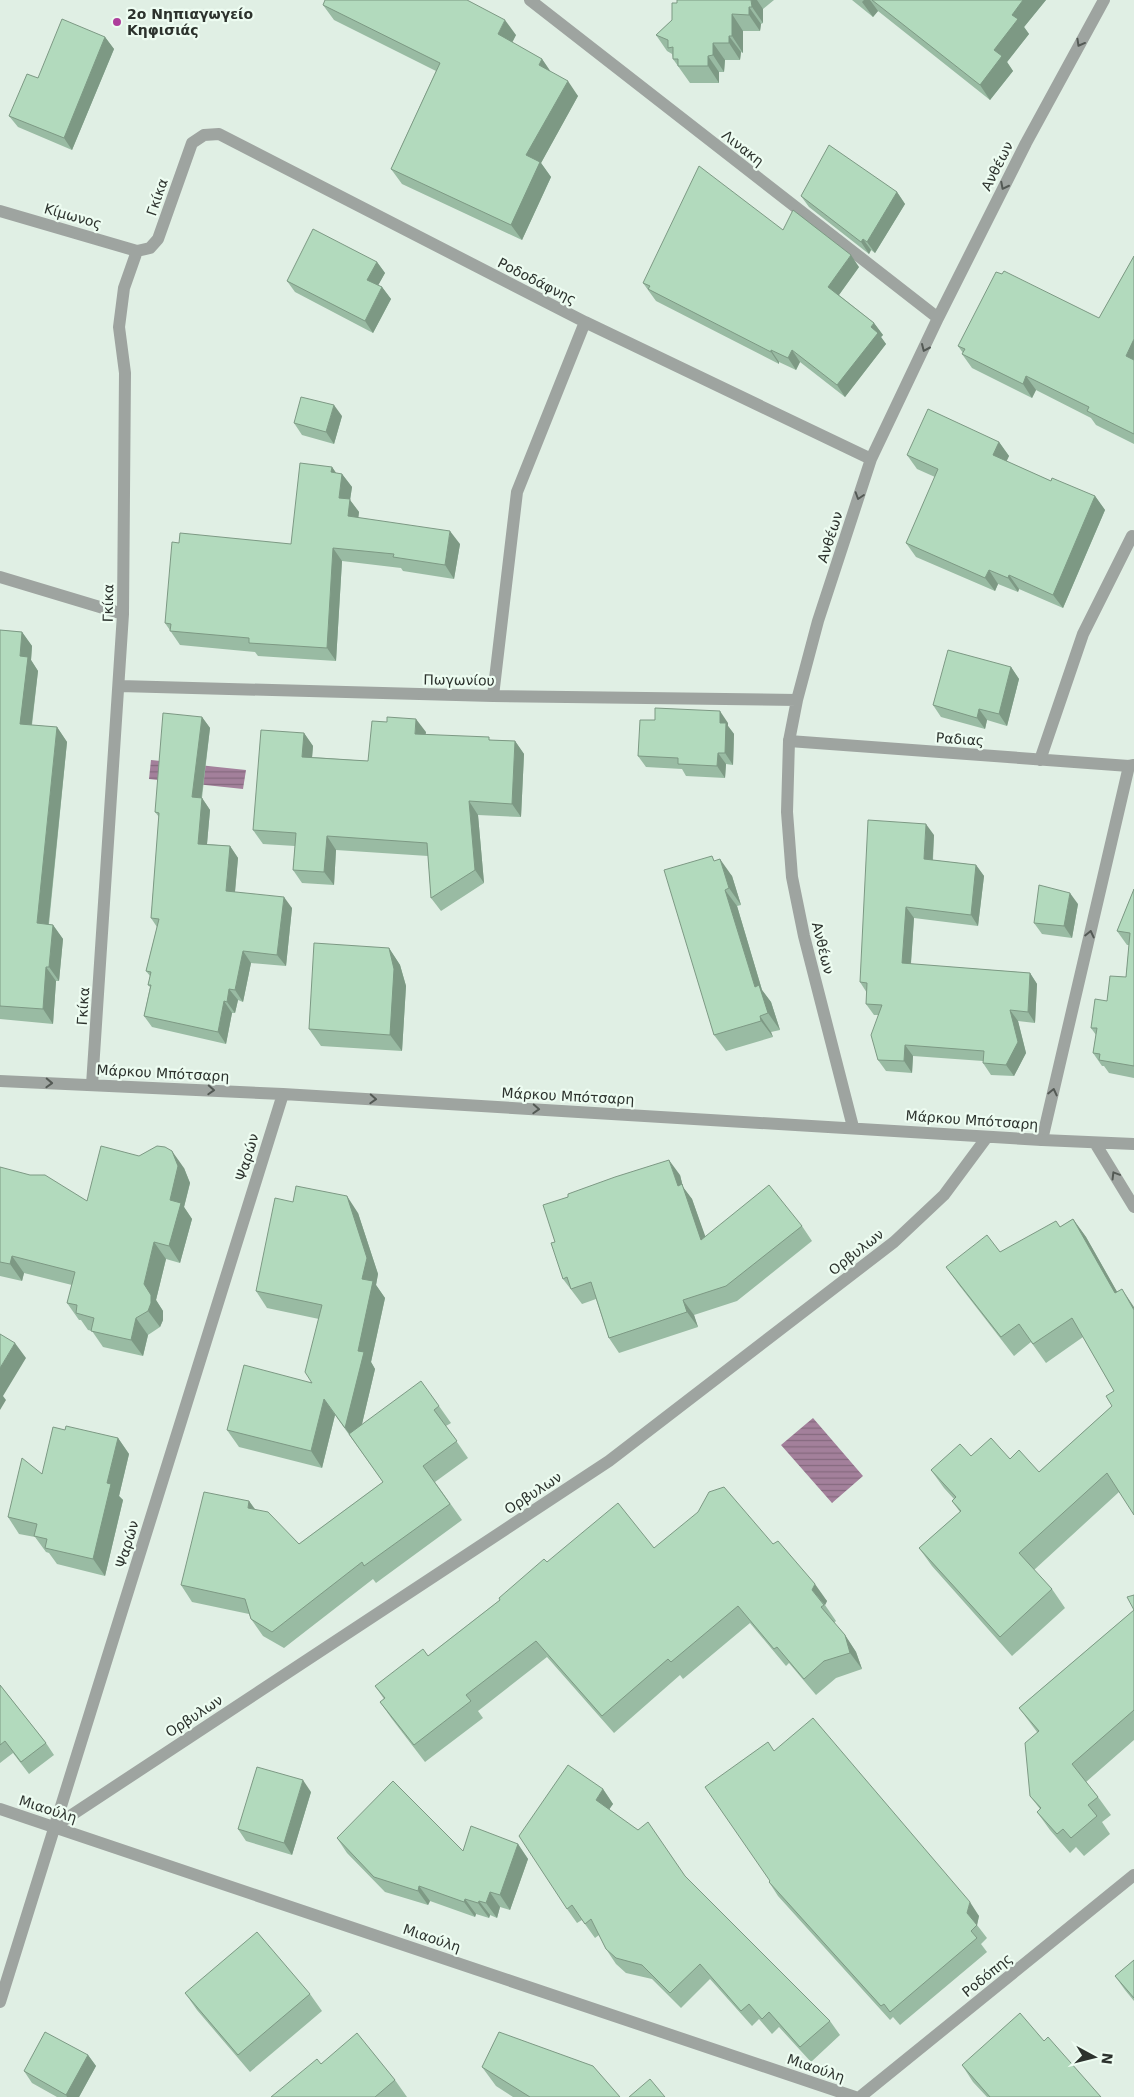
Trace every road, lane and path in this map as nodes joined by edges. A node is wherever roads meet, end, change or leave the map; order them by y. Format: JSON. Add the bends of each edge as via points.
{"nodes":[{"id":1,"x":530,"y":0,"type":"edge"},
{"id":2,"x":1104,"y":0,"type":"edge"},
{"id":3,"x":192,"y":143,"type":"joint"},
{"id":4,"x":0,"y":211,"type":"edge"},
{"id":5,"x":137,"y":251,"type":"junction"},
{"id":6,"x":938,"y":318,"type":"junction"},
{"id":7,"x":585,"y":322,"type":"junction"},
{"id":8,"x":872,"y":459,"type":"junction"},
{"id":9,"x":1133,"y":536,"type":"edge"},
{"id":10,"x":0,"y":577,"type":"edge"},
{"id":11,"x":123,"y":614,"type":"junction"},
{"id":12,"x":120,"y":686,"type":"junction"},
{"id":13,"x":493,"y":696,"type":"junction"},
{"id":14,"x":797,"y":700,"type":"junction"},
{"id":15,"x":790,"y":741,"type":"junction"},
{"id":16,"x":1040,"y":760,"type":"junction"},
{"id":17,"x":1131,"y":765,"type":"edge"},
{"id":18,"x":0,"y":1081,"type":"edge"},
{"id":19,"x":92,"y":1085,"type":"junction"},
{"id":20,"x":283,"y":1094,"type":"junction"},
{"id":21,"x":853,"y":1127,"type":"junction"},
{"id":22,"x":987,"y":1137,"type":"junction"},
{"id":23,"x":1042,"y":1140,"type":"junction"},
{"id":24,"x":1095,"y":1143,"type":"junction"},
{"id":25,"x":1134,"y":1144,"type":"edge"},
{"id":26,"x":1134,"y":1206,"type":"edge"},
{"id":27,"x":0,"y":1809,"type":"edge"},
{"id":28,"x":55,"y":1826,"type":"junction"},
{"id":29,"x":1134,"y":1875,"type":"edge"},
{"id":30,"x":0,"y":2002,"type":"edge"},
{"id":31,"x":855,"y":2097,"type":"edge"},
{"id":32,"x":860,"y":2097,"type":"edge"}],
"edges":[{"from":1,"to":6,"type":"street","name":"Λινακη"},
{"from":2,"to":6,"type":"street","name":"Ανθέων","one_way":true,"via":[[1026,143]]},
{"from":3,"to":5,"type":"street","name":"Γκίκα","via":[[158,239],[150,248]]},
{"from":3,"to":7,"type":"street","name":"Ροδοδάφνης","via":[[204,135],[218,134]]},
{"from":4,"to":5,"type":"street","name":"Κίμωνος"},
{"from":5,"to":11,"type":"street","name":"Γκίκα","via":[[124,288],[120,327],[125,373]]},
{"from":6,"to":8,"type":"street","name":"Ανθέων","one_way":true},
{"from":7,"to":8,"type":"street","name":"Ροδοδάφνης"},
{"from":7,"to":13,"type":"street","via":[[516,492]]},
{"from":8,"to":14,"type":"street","name":"Ανθέων","one_way":true,"via":[[818,621]]},
{"from":9,"to":16,"type":"street","via":[[1083,634]]},
{"from":10,"to":11,"type":"street"},
{"from":11,"to":12,"type":"street","name":"Γκίκα"},
{"from":12,"to":13,"type":"street","name":"Πωγωνίου"},
{"from":12,"to":19,"type":"street","name":"Γκίκα"},
{"from":13,"to":14,"type":"street","name":"Πωγωνίου"},
{"from":14,"to":15,"type":"street","name":"Ανθέων"},
{"from":15,"to":16,"type":"street","name":"Ραδιας"},
{"from":15,"to":21,"type":"street","name":"Ανθέων","via":[[787,812],[792,876],[804,936]]},
{"from":16,"to":17,"type":"street","name":"Ραδιας"},
{"from":23,"to":17,"type":"street","one_way":true},
{"from":18,"to":19,"type":"street","name":"Μάρκου Μπότσαρη","one_way":true},
{"from":19,"to":20,"type":"street","name":"Μάρκου Μπότσαρη","one_way":true},
{"from":20,"to":21,"type":"street","name":"Μάρκου Μπότσαρη","one_way":true},
{"from":20,"to":28,"type":"street","name":"Ψαρών"},
{"from":21,"to":22,"type":"street","name":"Μάρκου Μπότσαρη"},
{"from":22,"to":23,"type":"street","name":"Μάρκου Μπότσαρη"},
{"from":22,"to":28,"type":"street","name":"Ορβυλων","via":[[944,1195],[894,1242],[609,1461]]},
{"from":23,"to":24,"type":"street","name":"Μάρκου Μπότσαρη"},
{"from":24,"to":25,"type":"street","name":"Μάρκου Μπότσαρη"},
{"from":26,"to":24,"type":"street","one_way":true},
{"from":27,"to":28,"type":"street","name":"Μιαούλη"},
{"from":28,"to":30,"type":"street","name":"Ψαρών"},
{"from":28,"to":31,"type":"street","name":"Μιαούλη"},
{"from":29,"to":32,"type":"street","name":"Ροδόπης"}]}
